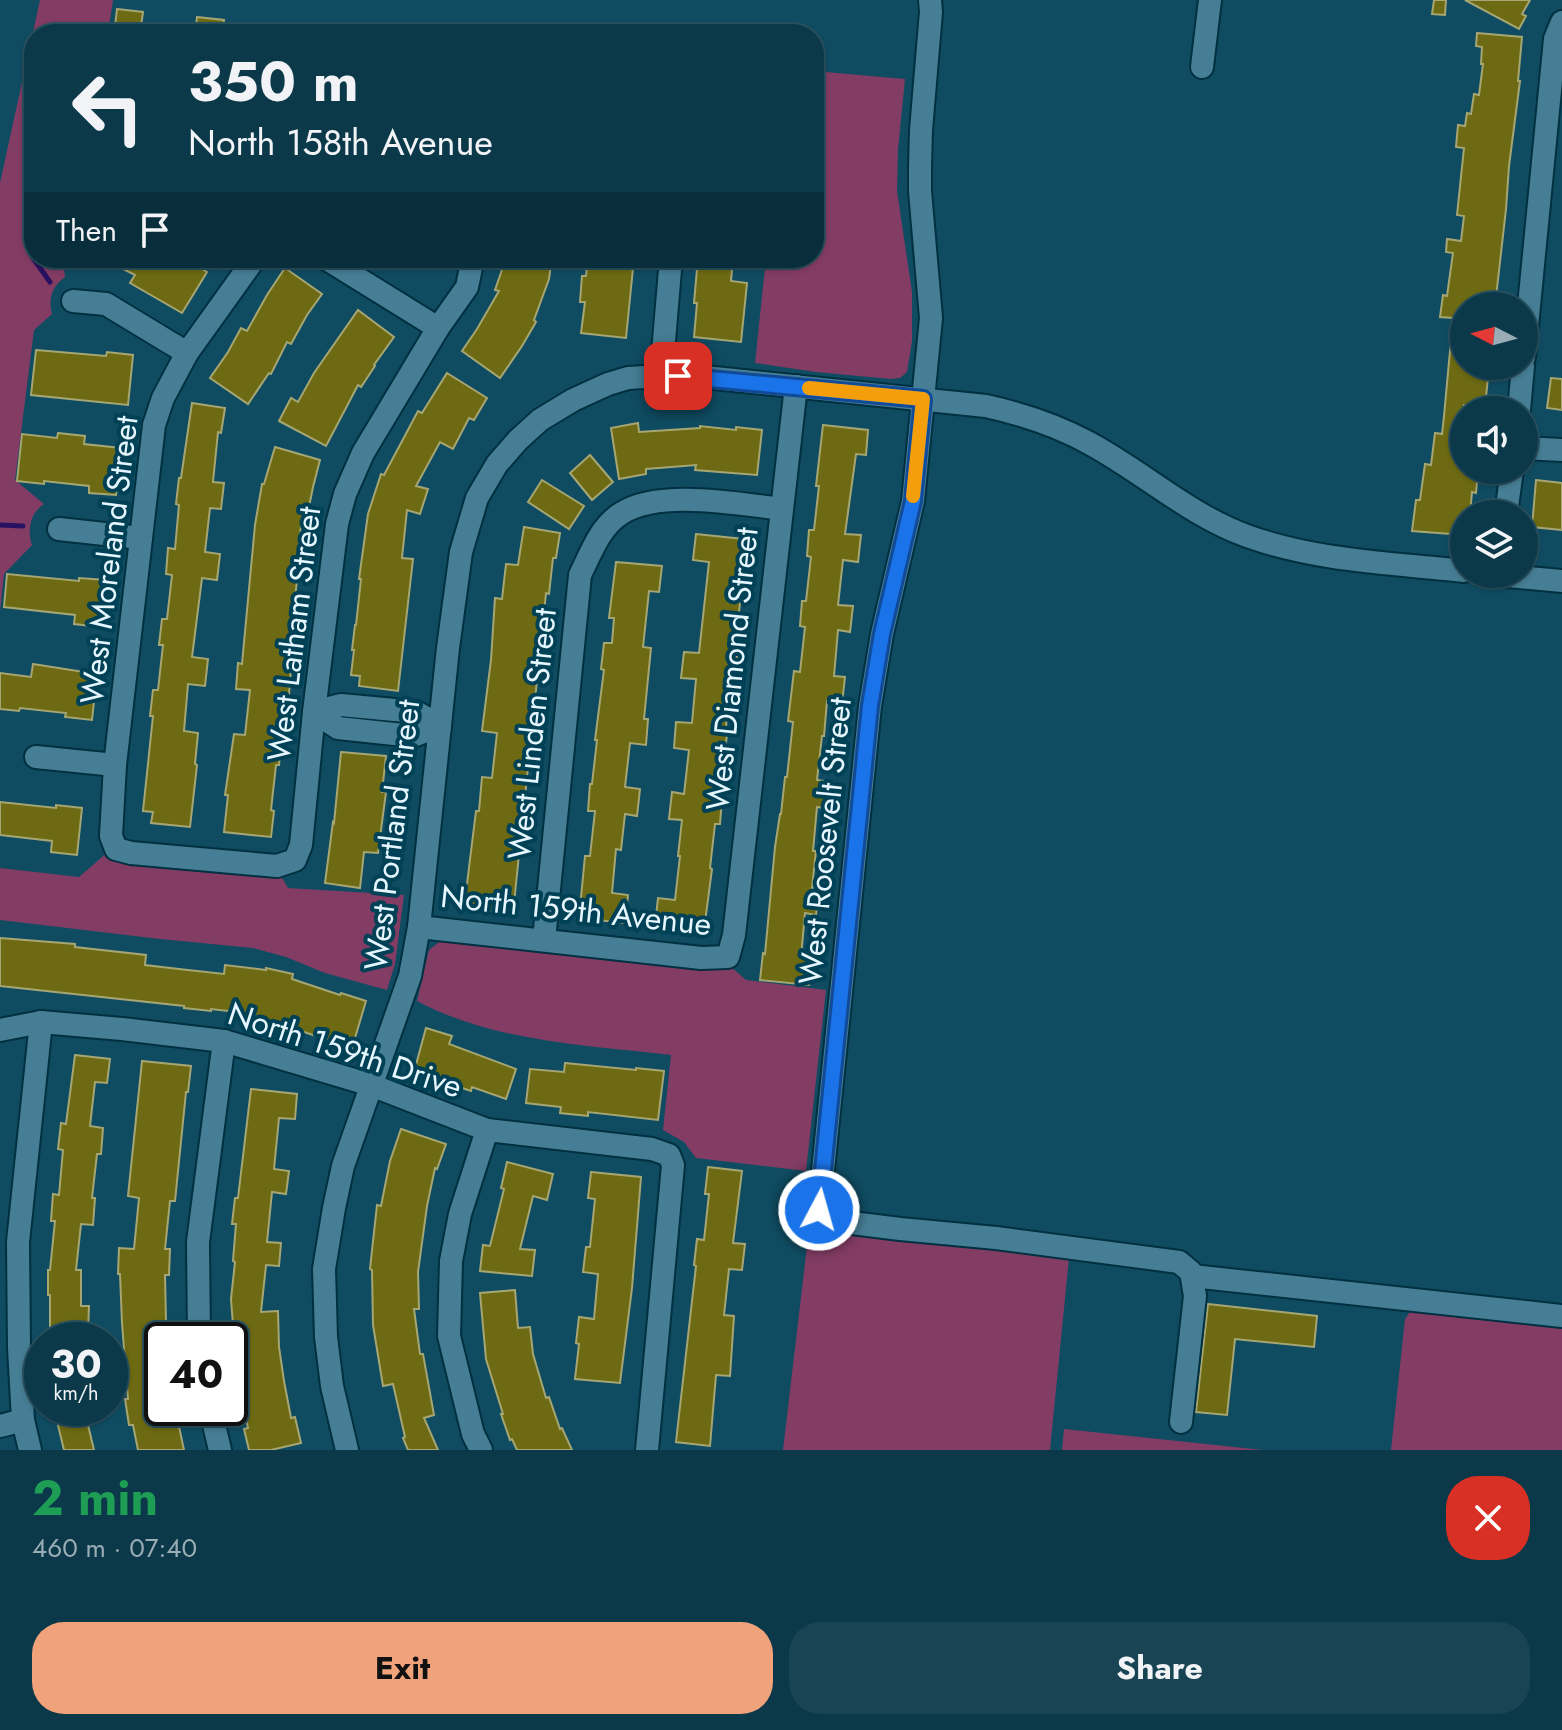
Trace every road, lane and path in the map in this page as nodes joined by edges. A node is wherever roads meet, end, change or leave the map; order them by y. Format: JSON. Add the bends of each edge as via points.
{"nodes":[{"id":1,"x":1210,"y":0,"type":"edge"},
{"id":2,"x":932,"y":4,"type":"edge"},
{"id":3,"x":1562,"y":22,"type":"edge"},
{"id":4,"x":1202,"y":67,"type":"dead end"},
{"id":5,"x":248,"y":268,"type":"edge"},
{"id":6,"x":341,"y":268,"type":"edge"},
{"id":7,"x":471,"y":268,"type":"edge"},
{"id":8,"x":670,"y":268,"type":"edge"},
{"id":9,"x":1530,"y":292,"type":"edge"},
{"id":10,"x":73,"y":301,"type":"dead end"},
{"id":11,"x":438,"y":328,"type":"junction"},
{"id":12,"x":187,"y":353,"type":"junction"},
{"id":13,"x":661,"y":376,"type":"junction"},
{"id":14,"x":796,"y":386,"type":"junction"},
{"id":15,"x":923,"y":399,"type":"junction"},
{"id":16,"x":1538,"y":449,"type":"edge"},
{"id":17,"x":1562,"y":450,"type":"edge"},
{"id":18,"x":782,"y":509,"type":"junction"},
{"id":19,"x":59,"y":529,"type":"dead end"},
{"id":20,"x":141,"y":538,"type":"junction"},
{"id":21,"x":1450,"y":569,"type":"edge"},
{"id":22,"x":1538,"y":579,"type":"edge"},
{"id":23,"x":1562,"y":581,"type":"edge"},
{"id":24,"x":314,"y":712,"type":"junction"},
{"id":25,"x":440,"y":726,"type":"junction"},
{"id":26,"x":36,"y":757,"type":"dead end"},
{"id":27,"x":115,"y":765,"type":"junction"},
{"id":28,"x":116,"y":849,"type":"joint"},
{"id":29,"x":419,"y":927,"type":"junction"},
{"id":30,"x":544,"y":940,"type":"junction"},
{"id":31,"x":728,"y":957,"type":"joint"},
{"id":32,"x":41,"y":1022,"type":"junction"},
{"id":33,"x":0,"y":1030,"type":"edge"},
{"id":34,"x":224,"y":1041,"type":"junction"},
{"id":35,"x":371,"y":1085,"type":"junction"},
{"id":36,"x":487,"y":1130,"type":"junction"},
{"id":37,"x":9,"y":1241,"type":"edge"},
{"id":38,"x":1192,"y":1276,"type":"junction"},
{"id":39,"x":1562,"y":1316,"type":"edge"},
{"id":40,"x":199,"y":1322,"type":"edge"},
{"id":41,"x":23,"y":1420,"type":"junction"},
{"id":42,"x":1181,"y":1422,"type":"dead end"},
{"id":43,"x":0,"y":1426,"type":"edge"},
{"id":44,"x":214,"y":1426,"type":"edge"},
{"id":45,"x":30,"y":1450,"type":"edge"},
{"id":46,"x":220,"y":1450,"type":"edge"},
{"id":47,"x":347,"y":1450,"type":"edge"},
{"id":48,"x":481,"y":1450,"type":"edge"},
{"id":49,"x":647,"y":1450,"type":"edge"}],
"edges":[{"from":1,"to":4,"type":"street"},
{"from":2,"to":15,"type":"street","name":"West Roosevelt Street","via":[[920,155],[931,318]]},
{"from":3,"to":9,"type":"street","via":[[1555,39]]},
{"from":5,"to":12,"type":"street","name":"West Moreland Street"},
{"from":6,"to":11,"type":"street"},
{"from":7,"to":11,"type":"street","name":"West Latham Street","via":[[467,287]]},
{"from":8,"to":13,"type":"street"},
{"from":10,"to":12,"type":"street","via":[[106,304]]},
{"from":11,"to":24,"type":"street","name":"West Latham Street","via":[[363,453],[345,494]]},
{"from":12,"to":20,"type":"street","name":"West Moreland Street","via":[[154,425]]},
{"from":13,"to":14,"type":"street","name":"West Portland Street"},
{"from":13,"to":25,"type":"street","name":"West Portland Street","via":[[628,378],[573,400],[540,420],[497,464],[477,498],[461,552]]},
{"from":14,"to":15,"type":"street","name":"West Portland Street"},
{"from":14,"to":18,"type":"street","name":"West Diamond Street"},
{"from":15,"to":21,"type":"street","name":"West Portland Street","via":[[986,406],[1053,425],[1246,536],[1327,556]]},
{"from":15,"to":38,"type":"street","name":"West Roosevelt Street","via":[[913,501],[870,706],[819,1210],[828,1220],[1179,1262]]},
{"from":16,"to":17,"type":"street"},
{"from":18,"to":30,"type":"street","name":"West Linden Street","via":[[687,500],[647,502],[620,514],[598,537],[580,575]]},
{"from":18,"to":31,"type":"street","name":"West Diamond Street"},
{"from":19,"to":20,"type":"street"},
{"from":20,"to":27,"type":"street","name":"West Moreland Street"},
{"from":22,"to":23,"type":"street"},
{"from":24,"to":25,"type":"street","via":[[341,705],[416,712]]},
{"from":24,"to":28,"type":"street","name":"West Latham Street","via":[[301,845],[295,860],[277,866]]},
{"from":25,"to":29,"type":"street","name":"West Portland Street"},
{"from":26,"to":27,"type":"street"},
{"from":27,"to":28,"type":"street","name":"West Moreland Street","via":[[111,836]]},
{"from":29,"to":30,"type":"street","name":"North 159th Avenue"},
{"from":29,"to":35,"type":"street","name":"West Portland Street","via":[[410,976]]},
{"from":30,"to":31,"type":"street","name":"North 159th Avenue"},
{"from":32,"to":33,"type":"street","name":"North 159th Drive"},
{"from":32,"to":34,"type":"street","name":"North 159th Drive"},
{"from":32,"to":37,"type":"street"},
{"from":34,"to":35,"type":"street","name":"North 159th Drive"},
{"from":34,"to":40,"type":"street","via":[[198,1242]]},
{"from":35,"to":36,"type":"street","name":"North 159th Drive"},
{"from":35,"to":47,"type":"street","name":"West Portland Street","via":[[343,1166],[324,1269],[332,1386]]},
{"from":36,"to":48,"type":"street","via":[[453,1249],[449,1336]]},
{"from":36,"to":49,"type":"street","name":"North 159th Drive","via":[[669,1155],[673,1165]]},
{"from":37,"to":41,"type":"street"},
{"from":38,"to":39,"type":"street"},
{"from":38,"to":42,"type":"street","via":[[1195,1296]]},
{"from":41,"to":43,"type":"street"},
{"from":41,"to":45,"type":"street"},
{"from":44,"to":46,"type":"street"}]}
